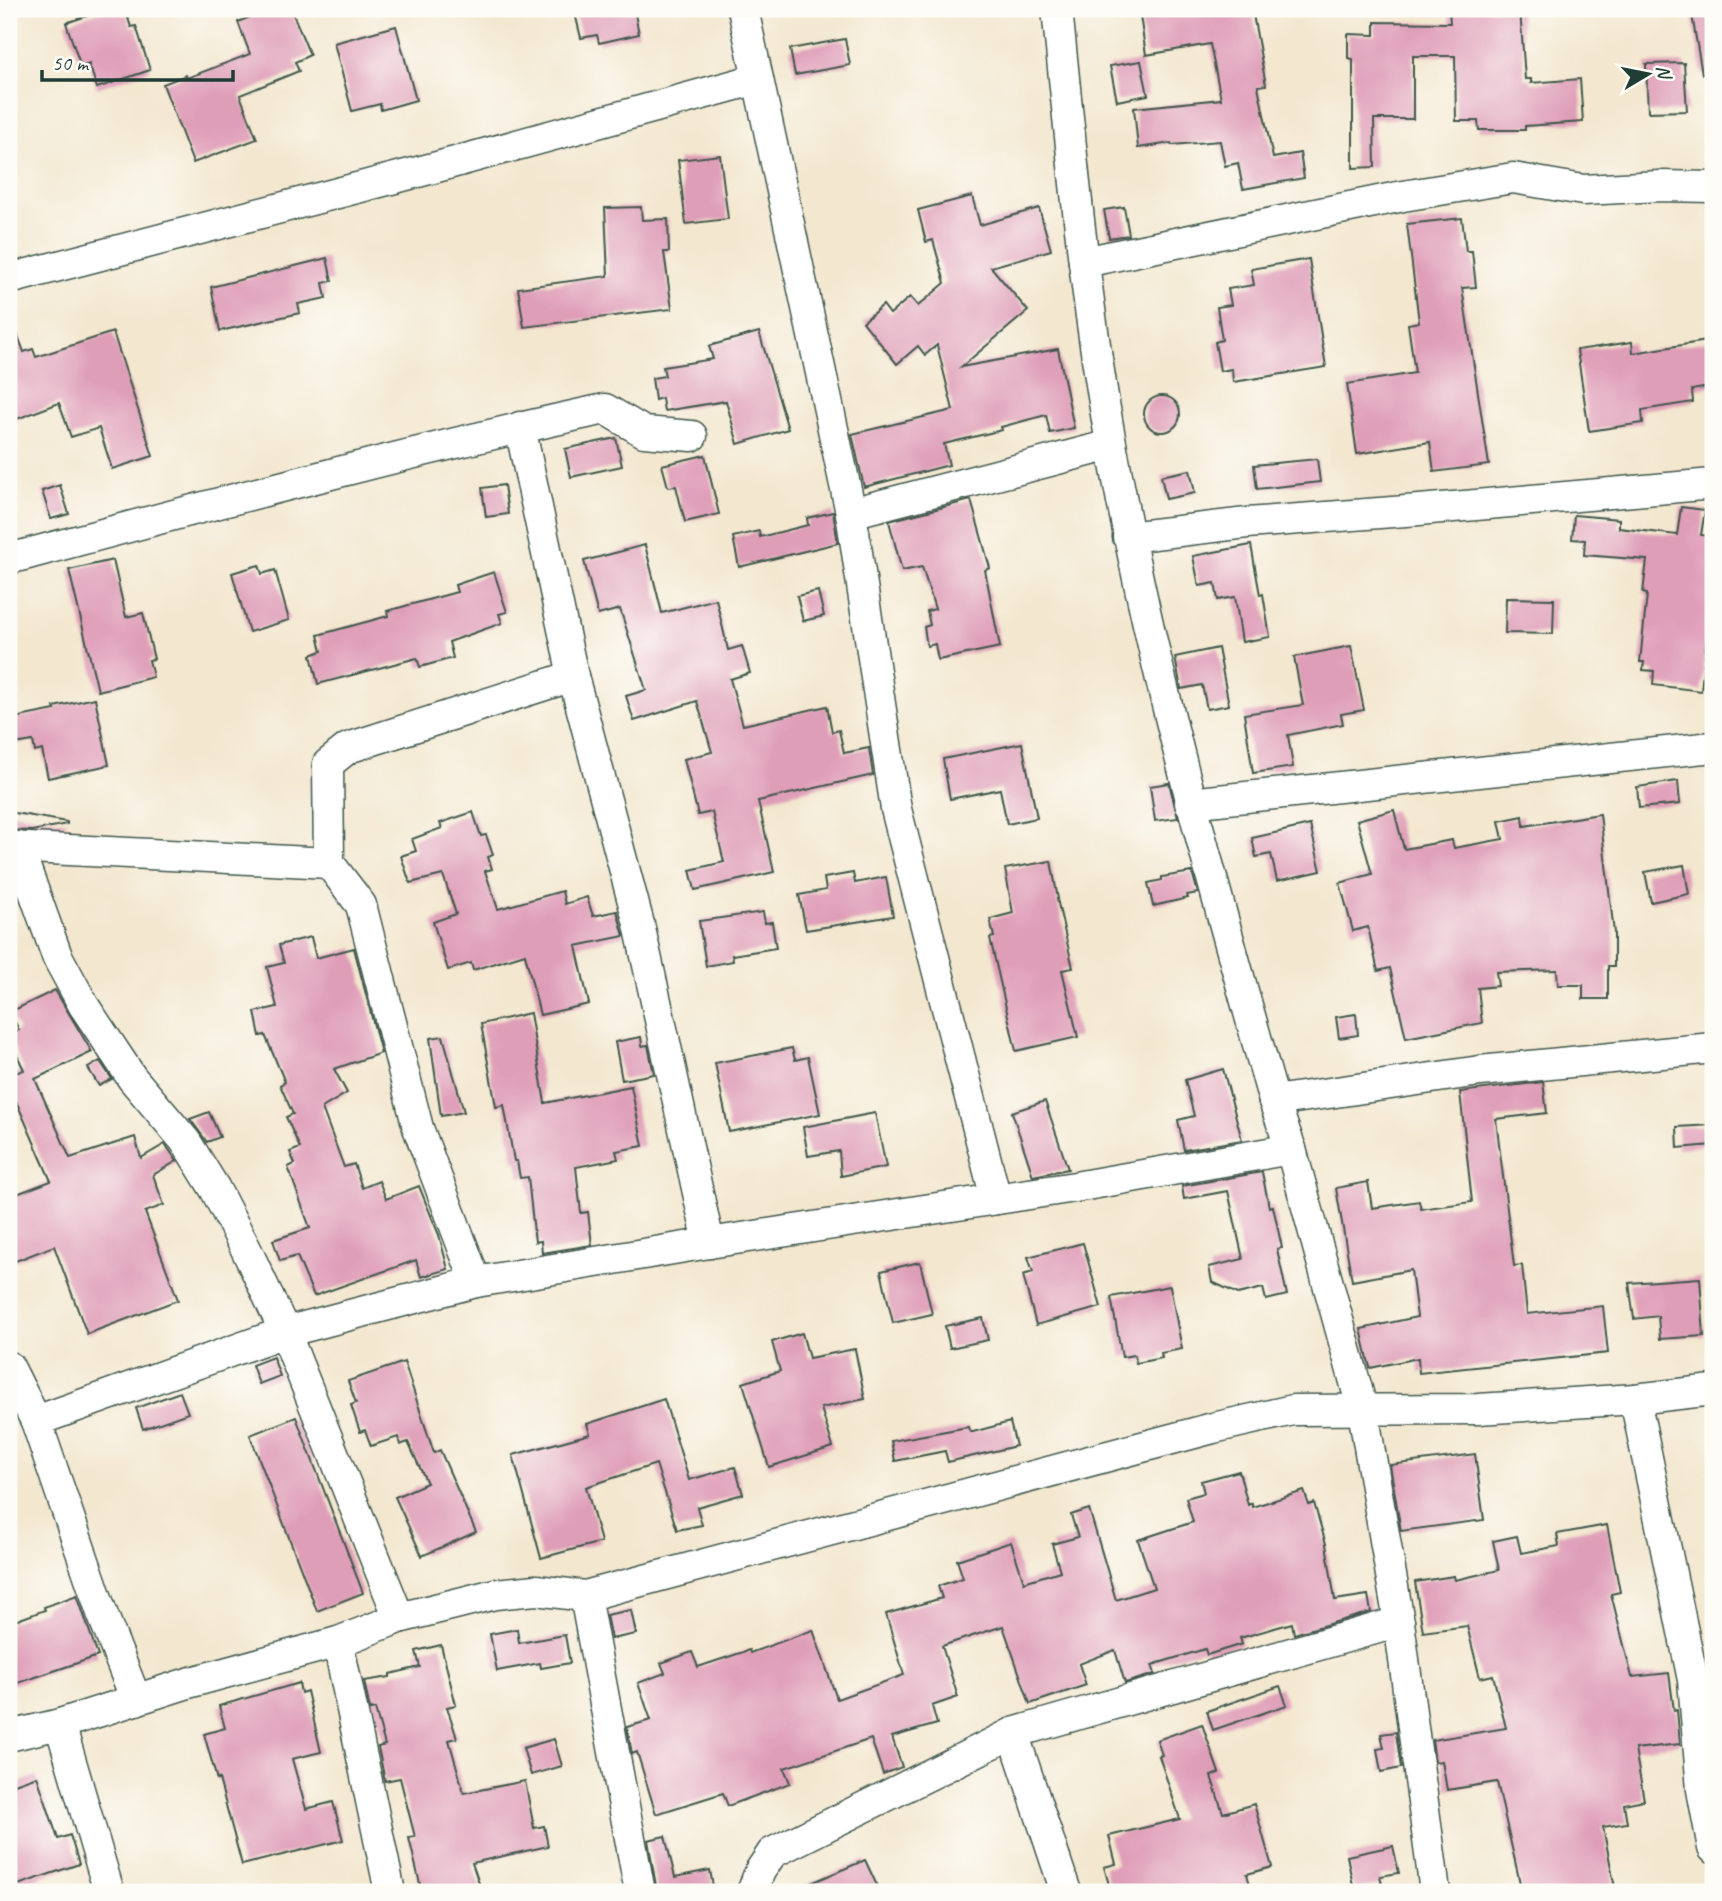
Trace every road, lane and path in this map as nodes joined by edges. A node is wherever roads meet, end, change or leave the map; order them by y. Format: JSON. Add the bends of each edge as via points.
{"nodes":[{"id":1,"x":743,"y":9,"type":"edge"},
{"id":2,"x":1057,"y":9,"type":"edge"},
{"id":3,"x":757,"y":79,"type":"junction"},
{"id":4,"x":1713,"y":187,"type":"edge"},
{"id":5,"x":1084,"y":262,"type":"junction"},
{"id":6,"x":9,"y":279,"type":"edge"},
{"id":7,"x":520,"y":427,"type":"junction"},
{"id":8,"x":692,"y":436,"type":"dead end"},
{"id":9,"x":1111,"y":445,"type":"junction"},
{"id":10,"x":1713,"y":485,"type":"edge"},
{"id":11,"x":851,"y":513,"type":"junction"},
{"id":12,"x":1128,"y":537,"type":"junction"},
{"id":13,"x":9,"y":559,"type":"edge"},
{"id":14,"x":573,"y":676,"type":"junction"},
{"id":15,"x":1713,"y":747,"type":"edge"},
{"id":16,"x":1190,"y":803,"type":"junction"},
{"id":17,"x":13,"y":847,"type":"edge"},
{"id":18,"x":329,"y":863,"type":"junction"},
{"id":19,"x":1713,"y":1048,"type":"edge"},
{"id":20,"x":1274,"y":1101,"type":"junction"},
{"id":21,"x":1291,"y":1149,"type":"junction"},
{"id":22,"x":996,"y":1199,"type":"junction"},
{"id":23,"x":709,"y":1243,"type":"junction"},
{"id":24,"x":476,"y":1282,"type":"junction"},
{"id":25,"x":285,"y":1332,"type":"junction"},
{"id":26,"x":9,"y":1367,"type":"edge"},
{"id":27,"x":1713,"y":1390,"type":"edge"},
{"id":28,"x":1635,"y":1399,"type":"junction"},
{"id":29,"x":1363,"y":1410,"type":"junction"},
{"id":30,"x":36,"y":1421,"type":"junction"},
{"id":31,"x":585,"y":1596,"type":"junction"},
{"id":32,"x":399,"y":1618,"type":"junction"},
{"id":33,"x":1399,"y":1622,"type":"junction"},
{"id":34,"x":338,"y":1642,"type":"junction"},
{"id":35,"x":1703,"y":1679,"type":"edge"},
{"id":36,"x":136,"y":1700,"type":"junction"},
{"id":37,"x":60,"y":1724,"type":"junction"},
{"id":38,"x":1013,"y":1733,"type":"junction"},
{"id":39,"x":9,"y":1736,"type":"edge"},
{"id":40,"x":1713,"y":1848,"type":"edge"},
{"id":41,"x":109,"y":1892,"type":"edge"},
{"id":42,"x":390,"y":1892,"type":"edge"},
{"id":43,"x":640,"y":1892,"type":"edge"},
{"id":44,"x":752,"y":1892,"type":"edge"},
{"id":45,"x":1066,"y":1892,"type":"edge"},
{"id":46,"x":1435,"y":1892,"type":"edge"}],
"edges":[{"from":1,"to":3,"type":"street"},
{"from":2,"to":5,"type":"street"},
{"from":3,"to":6,"type":"street"},
{"from":3,"to":11,"type":"street"},
{"from":4,"to":5,"type":"street","via":[[1583,190],[1513,178]]},
{"from":5,"to":9,"type":"street"},
{"from":7,"to":8,"type":"street","via":[[605,409],[644,432]]},
{"from":7,"to":13,"type":"street"},
{"from":7,"to":14,"type":"street"},
{"from":9,"to":11,"type":"street"},
{"from":9,"to":12,"type":"street"},
{"from":10,"to":12,"type":"street"},
{"from":11,"to":22,"type":"street","via":[[897,809]]},
{"from":12,"to":16,"type":"street"},
{"from":14,"to":18,"type":"street","via":[[348,748],[328,764]]},
{"from":14,"to":23,"type":"street","via":[[639,924]]},
{"from":15,"to":16,"type":"street"},
{"from":16,"to":20,"type":"street"},
{"from":17,"to":18,"type":"street"},
{"from":17,"to":25,"type":"street","via":[[57,956],[84,1006],[132,1077],[186,1142],[215,1189]]},
{"from":18,"to":24,"type":"street","via":[[361,905],[418,1128]]},
{"from":19,"to":20,"type":"street","via":[[1480,1071]]},
{"from":20,"to":21,"type":"street"},
{"from":21,"to":22,"type":"street"},
{"from":21,"to":29,"type":"street"},
{"from":22,"to":23,"type":"street"},
{"from":23,"to":24,"type":"street"},
{"from":24,"to":25,"type":"street"},
{"from":25,"to":30,"type":"street"},
{"from":25,"to":32,"type":"street"},
{"from":26,"to":30,"type":"street"},
{"from":27,"to":28,"type":"street"},
{"from":28,"to":29,"type":"street","via":[[1478,1409]]},
{"from":28,"to":35,"type":"street"},
{"from":29,"to":31,"type":"street","via":[[1293,1410],[1213,1428]]},
{"from":29,"to":33,"type":"street"},
{"from":30,"to":36,"type":"street"},
{"from":31,"to":32,"type":"street","via":[[536,1590],[495,1594]]},
{"from":31,"to":43,"type":"street"},
{"from":32,"to":34,"type":"street"},
{"from":33,"to":38,"type":"street"},
{"from":33,"to":46,"type":"street"},
{"from":34,"to":36,"type":"street"},
{"from":34,"to":42,"type":"street"},
{"from":35,"to":40,"type":"street","via":[[1702,1790]]},
{"from":36,"to":37,"type":"street"},
{"from":37,"to":39,"type":"street"},
{"from":37,"to":41,"type":"street"},
{"from":38,"to":44,"type":"street","via":[[772,1853]]},
{"from":38,"to":45,"type":"street"}]}
